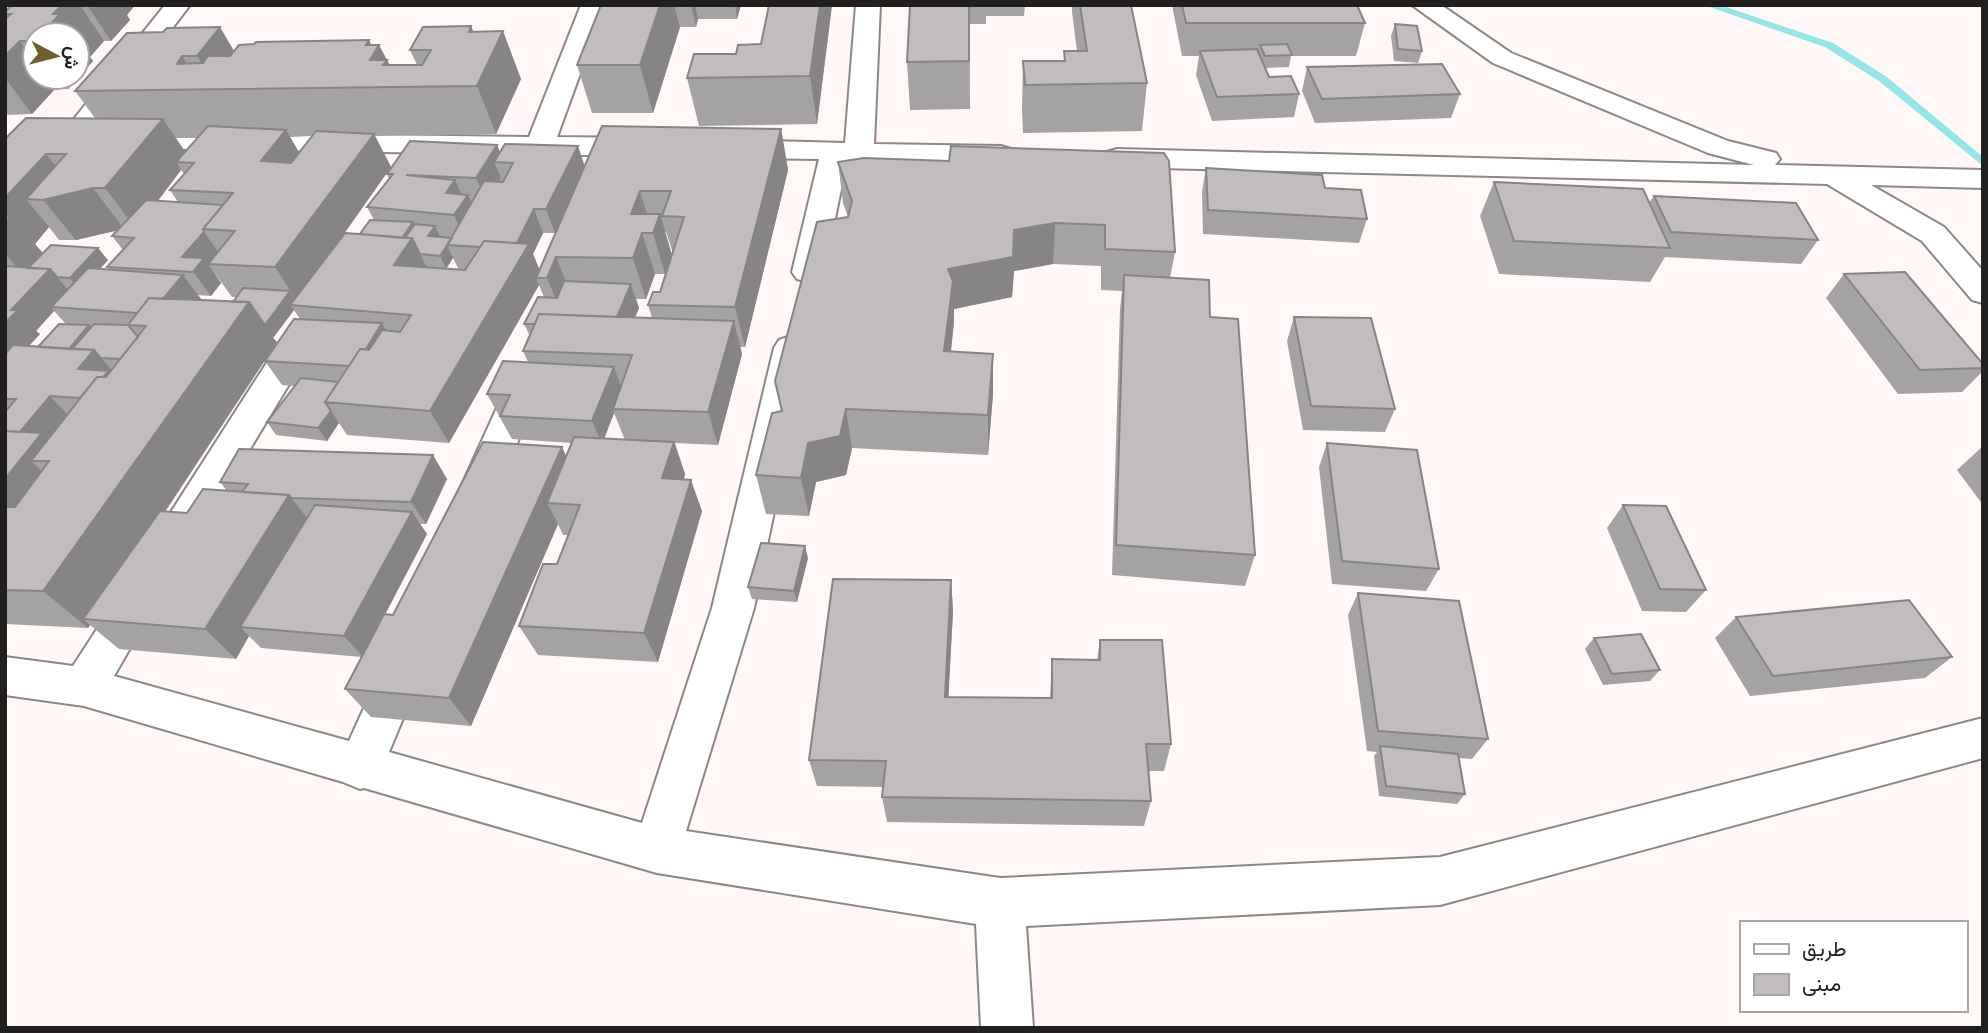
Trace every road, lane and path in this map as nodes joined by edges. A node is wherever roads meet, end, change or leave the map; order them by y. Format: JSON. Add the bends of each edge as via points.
{"nodes":[{"id":1,"x":178,"y":5,"type":"edge"},
{"id":2,"x":593,"y":5,"type":"edge"},
{"id":3,"x":868,"y":5,"type":"edge"},
{"id":4,"x":1424,"y":5,"type":"edge"},
{"id":5,"x":224,"y":142,"type":"junction"},
{"id":6,"x":420,"y":143,"type":"junction"},
{"id":7,"x":540,"y":145,"type":"junction"},
{"id":8,"x":626,"y":147,"type":"junction"},
{"id":9,"x":668,"y":148,"type":"edge"},
{"id":10,"x":710,"y":149,"type":"edge"},
{"id":11,"x":847,"y":151,"type":"junction"},
{"id":12,"x":1026,"y":155,"type":"edge"},
{"id":13,"x":1096,"y":157,"type":"edge"},
{"id":14,"x":198,"y":173,"type":"edge"},
{"id":15,"x":1833,"y":176,"type":"junction"},
{"id":16,"x":398,"y":179,"type":"edge"},
{"id":17,"x":1983,"y":179,"type":"edge"},
{"id":18,"x":610,"y":185,"type":"edge"},
{"id":19,"x":1983,"y":292,"type":"edge"},
{"id":20,"x":317,"y":309,"type":"edge"},
{"id":21,"x":539,"y":350,"type":"edge"},
{"id":22,"x":469,"y":514,"type":"edge"},
{"id":23,"x":414,"y":641,"type":"edge"},
{"id":24,"x":5,"y":676,"type":"edge"},
{"id":25,"x":84,"y":687,"type":"junction"},
{"id":26,"x":1983,"y":738,"type":"edge"},
{"id":27,"x":360,"y":768,"type":"junction"},
{"id":28,"x":657,"y":850,"type":"junction"},
{"id":29,"x":1000,"y":903,"type":"junction"},
{"id":30,"x":1007,"y":1028,"type":"edge"}],
"edges":[{"from":1,"to":5,"type":"street","via":[[59,140]]},
{"from":2,"to":7,"type":"street"},
{"from":3,"to":11,"type":"street"},
{"from":4,"to":15,"type":"street","via":[[1502,58],[1717,147]]},
{"from":5,"to":6,"type":"street"},
{"from":5,"to":14,"type":"street"},
{"from":6,"to":7,"type":"street"},
{"from":6,"to":16,"type":"street"},
{"from":7,"to":8,"type":"street"},
{"from":8,"to":9,"type":"street"},
{"from":8,"to":18,"type":"street"},
{"from":10,"to":11,"type":"street"},
{"from":11,"to":12,"type":"street"},
{"from":11,"to":28,"type":"street","via":[[801,306],[733,608]]},
{"from":13,"to":15,"type":"street"},
{"from":15,"to":17,"type":"street"},
{"from":15,"to":19,"type":"street","via":[[1933,234]]},
{"from":20,"to":25,"type":"street"},
{"from":21,"to":22,"type":"street"},
{"from":23,"to":27,"type":"street"},
{"from":24,"to":25,"type":"street"},
{"from":25,"to":27,"type":"street"},
{"from":26,"to":29,"type":"street","via":[[1440,881]]},
{"from":27,"to":28,"type":"street"},
{"from":28,"to":29,"type":"street"},
{"from":29,"to":30,"type":"street"}]}
